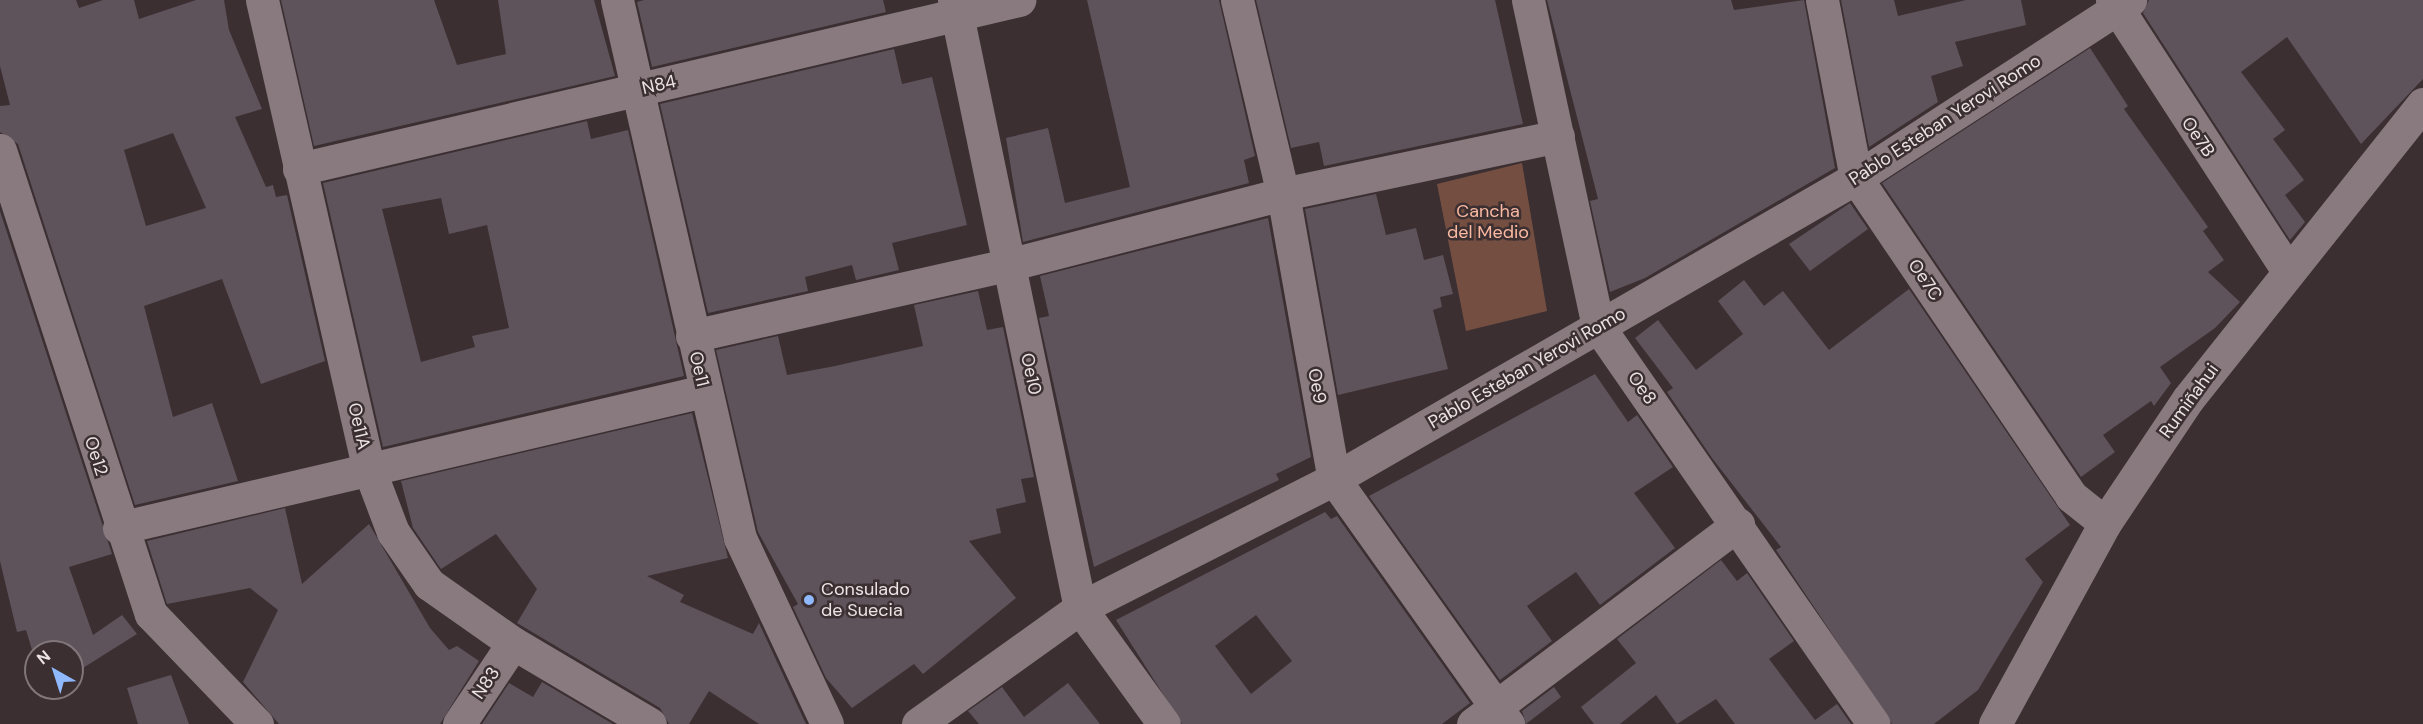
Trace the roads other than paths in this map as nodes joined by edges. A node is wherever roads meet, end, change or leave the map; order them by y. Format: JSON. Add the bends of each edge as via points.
{"nodes":[{"id":1,"x":262,"y":0,"type":"edge"},
{"id":2,"x":617,"y":0,"type":"edge"},
{"id":3,"x":1019,"y":0,"type":"edge"},
{"id":4,"x":1237,"y":0,"type":"edge"},
{"id":5,"x":1528,"y":0,"type":"edge"},
{"id":6,"x":1822,"y":0,"type":"edge"},
{"id":7,"x":2119,"y":4,"type":"edge"},
{"id":8,"x":956,"y":8,"type":"edge"},
{"id":9,"x":640,"y":90,"type":"junction"},
{"id":10,"x":2423,"y":104,"type":"edge"},
{"id":11,"x":1558,"y":136,"type":"junction"},
{"id":12,"x":0,"y":150,"type":"edge"},
{"id":13,"x":299,"y":169,"type":"junction"},
{"id":14,"x":1856,"y":178,"type":"junction"},
{"id":15,"x":1283,"y":194,"type":"junction"},
{"id":16,"x":1008,"y":265,"type":"junction"},
{"id":17,"x":2288,"y":271,"type":"junction"},
{"id":18,"x":1598,"y":326,"type":"junction"},
{"id":19,"x":692,"y":336,"type":"junction"},
{"id":20,"x":704,"y":391,"type":"junction"},
{"id":21,"x":368,"y":466,"type":"junction"},
{"id":22,"x":1334,"y":480,"type":"junction"},
{"id":23,"x":2105,"y":523,"type":"junction"},
{"id":24,"x":1738,"y":524,"type":"junction"},
{"id":25,"x":119,"y":528,"type":"junction"},
{"id":26,"x":1080,"y":608,"type":"junction"},
{"id":27,"x":513,"y":643,"type":"junction"},
{"id":28,"x":1492,"y":718,"type":"edge"},
{"id":29,"x":257,"y":724,"type":"edge"},
{"id":30,"x":459,"y":724,"type":"edge"},
{"id":31,"x":650,"y":724,"type":"edge"},
{"id":32,"x":826,"y":724,"type":"edge"},
{"id":33,"x":918,"y":724,"type":"edge"},
{"id":34,"x":1164,"y":724,"type":"edge"},
{"id":35,"x":1874,"y":724,"type":"edge"},
{"id":36,"x":1995,"y":724,"type":"edge"}],
"edges":[{"from":1,"to":13,"type":"street","name":"Oe11A"},
{"from":2,"to":9,"type":"street","name":"Oe11"},
{"from":3,"to":8,"type":"street","name":"N84"},
{"from":4,"to":15,"type":"street","name":"Oe9"},
{"from":5,"to":11,"type":"street","name":"Oe8"},
{"from":6,"to":14,"type":"street","name":"Oe7C"},
{"from":7,"to":14,"type":"street","name":"Pablo Esteban Yerovi Romo"},
{"from":7,"to":17,"type":"street","name":"Oe7B"},
{"from":8,"to":9,"type":"street","name":"N84"},
{"from":8,"to":16,"type":"street","name":"Oe10"},
{"from":9,"to":13,"type":"street","name":"N84"},
{"from":9,"to":19,"type":"street","name":"Oe11"},
{"from":10,"to":17,"type":"street","name":"Rumiñahui"},
{"from":11,"to":15,"type":"street"},
{"from":11,"to":18,"type":"street","name":"Oe8"},
{"from":12,"to":25,"type":"street","name":"Oe12"},
{"from":13,"to":21,"type":"street","name":"Oe11A"},
{"from":14,"to":18,"type":"street","name":"Pablo Esteban Yerovi Romo"},
{"from":14,"to":23,"type":"street","name":"Oe7C","via":[[2072,496]]},
{"from":15,"to":16,"type":"street"},
{"from":15,"to":22,"type":"street","name":"Oe9"},
{"from":16,"to":19,"type":"street"},
{"from":16,"to":26,"type":"street","name":"Oe10"},
{"from":17,"to":23,"type":"street","name":"Rumiñahui","via":[[2188,399]]},
{"from":18,"to":22,"type":"street","name":"Pablo Esteban Yerovi Romo"},
{"from":18,"to":24,"type":"street","name":"Oe8"},
{"from":19,"to":20,"type":"street","name":"Oe11"},
{"from":20,"to":21,"type":"street"},
{"from":20,"to":32,"type":"street","name":"Oe11","via":[[740,538]]},
{"from":21,"to":25,"type":"street"},
{"from":21,"to":27,"type":"street","name":"Oe11A","via":[[393,532],[429,584]]},
{"from":22,"to":26,"type":"street","name":"Pablo Esteban Yerovi Romo"},
{"from":22,"to":28,"type":"street","name":"Oe9"},
{"from":23,"to":36,"type":"street","name":"Rumiñahui"},
{"from":24,"to":28,"type":"street"},
{"from":24,"to":35,"type":"street","name":"Oe8"},
{"from":25,"to":29,"type":"street","name":"Oe12","via":[[151,614]]},
{"from":26,"to":33,"type":"street","name":"Pablo Esteban Yerovi Romo"},
{"from":26,"to":34,"type":"street","name":"Oe10"},
{"from":27,"to":30,"type":"street","name":"N83"},
{"from":27,"to":31,"type":"street","name":"Oe11A"}]}
